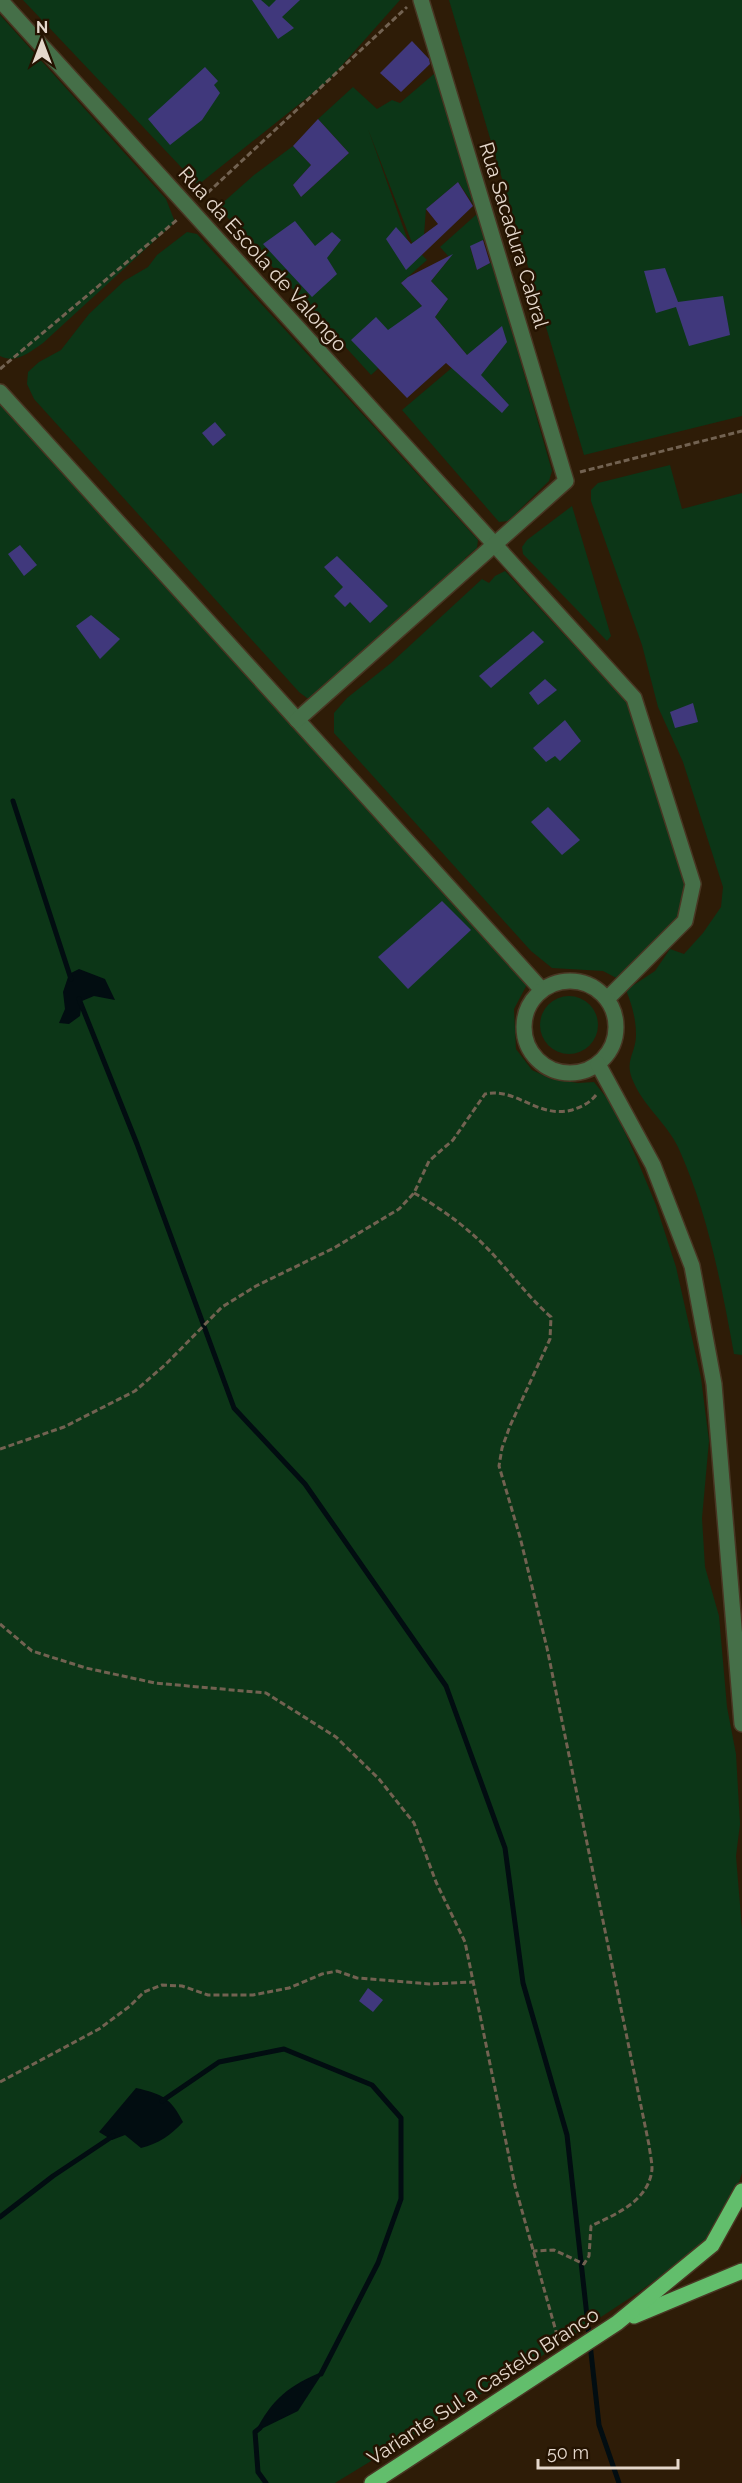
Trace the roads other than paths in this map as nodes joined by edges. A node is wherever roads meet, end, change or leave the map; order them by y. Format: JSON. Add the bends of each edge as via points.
{"nodes":[{"id":1,"x":0,"y":0,"type":"edge"},
{"id":2,"x":421,"y":0,"type":"edge"},
{"id":3,"x":0,"y":392,"type":"edge"},
{"id":4,"x":494,"y":546,"type":"junction"},
{"id":5,"x":297,"y":720,"type":"junction"},
{"id":6,"x":542,"y":990,"type":"junction"},
{"id":7,"x":607,"y":999,"type":"junction"},
{"id":8,"x":598,"y":1064,"type":"junction"},
{"id":9,"x":742,"y":1724,"type":"edge"},
{"id":10,"x":742,"y":2191,"type":"edge"},
{"id":11,"x":742,"y":2271,"type":"edge"},
{"id":12,"x":617,"y":2323,"type":"junction"},
{"id":13,"x":372,"y":2483,"type":"edge"}],
"edges":[{"from":1,"to":4,"type":"street","name":"Rua da Escola de Valongo"},
{"from":2,"to":4,"type":"street","name":"Rua Sacadura Cabral","via":[[566,481]]},
{"from":3,"to":5,"type":"street"},
{"from":4,"to":5,"type":"street"},
{"from":4,"to":7,"type":"street","name":"Rua da Escola de Valongo","via":[[634,698],[693,884],[685,921]]},
{"from":5,"to":6,"type":"street"},
{"from":6,"to":7,"type":"street","via":[[555,983],[576,981],[596,989]]},
{"from":6,"to":8,"type":"street","via":[[525,1013],[526,1042],[533,1055],[544,1065],[571,1073]]},
{"from":7,"to":8,"type":"street","via":[[614,1012],[616,1033],[608,1053]]},
{"from":8,"to":9,"type":"street","via":[[653,1165],[692,1266],[714,1384]]},
{"from":10,"to":12,"type":"main road","via":[[712,2245]]},
{"from":11,"to":12,"type":"main road"},
{"from":12,"to":13,"type":"main road","name":"Variante Sul a Castelo Branco"}]}
